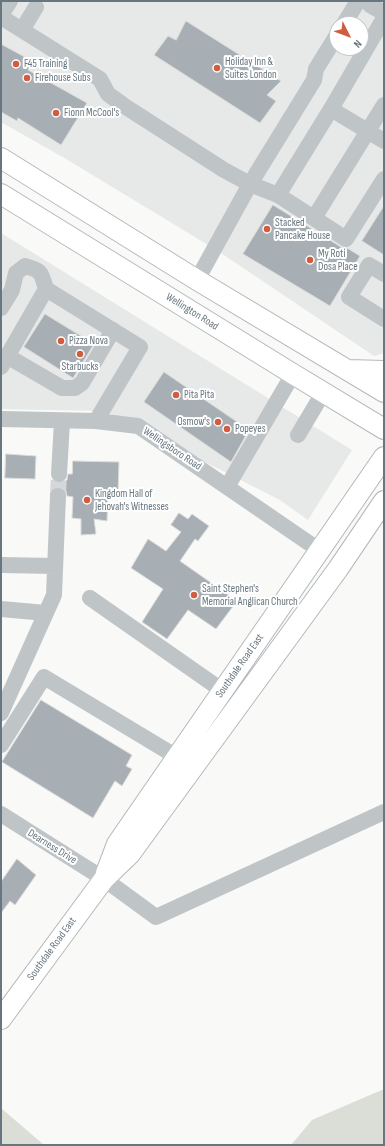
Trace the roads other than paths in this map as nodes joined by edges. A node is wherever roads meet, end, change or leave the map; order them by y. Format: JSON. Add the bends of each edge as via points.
{"nodes":[{"id":1,"x":10,"y":1,"type":"edge"},
{"id":2,"x":369,"y":4,"type":"edge"},
{"id":3,"x":36,"y":7,"type":"dead end"},
{"id":4,"x":1,"y":16,"type":"edge"},
{"id":5,"x":354,"y":16,"type":"edge"},
{"id":6,"x":384,"y":18,"type":"edge"},
{"id":7,"x":22,"y":30,"type":"junction"},
{"id":8,"x":329,"y":47,"type":"edge"},
{"id":9,"x":384,"y":105,"type":"edge"},
{"id":10,"x":331,"y":109,"type":"junction"},
{"id":11,"x":368,"y":131,"type":"junction"},
{"id":12,"x":384,"y":141,"type":"edge"},
{"id":13,"x":7,"y":162,"type":"edge"},
{"id":14,"x":384,"y":179,"type":"edge"},
{"id":15,"x":250,"y":184,"type":"junction"},
{"id":16,"x":1,"y":185,"type":"edge"},
{"id":17,"x":1,"y":194,"type":"edge"},
{"id":18,"x":278,"y":195,"type":"junction"},
{"id":19,"x":314,"y":218,"type":"junction"},
{"id":20,"x":384,"y":274,"type":"edge"},
{"id":21,"x":197,"y":280,"type":"junction"},
{"id":22,"x":46,"y":289,"type":"junction"},
{"id":23,"x":1,"y":308,"type":"edge"},
{"id":24,"x":384,"y":319,"type":"edge"},
{"id":25,"x":114,"y":330,"type":"junction"},
{"id":26,"x":4,"y":361,"type":"edge"},
{"id":27,"x":347,"y":370,"type":"junction"},
{"id":28,"x":384,"y":371,"type":"edge"},
{"id":29,"x":293,"y":374,"type":"junction"},
{"id":30,"x":384,"y":392,"type":"edge"},
{"id":31,"x":323,"y":393,"type":"junction"},
{"id":32,"x":1,"y":419,"type":"edge"},
{"id":33,"x":62,"y":420,"type":"junction"},
{"id":34,"x":96,"y":421,"type":"junction"},
{"id":35,"x":384,"y":429,"type":"edge"},
{"id":36,"x":298,"y":435,"type":"dead end"},
{"id":37,"x":384,"y":457,"type":"edge"},
{"id":38,"x":59,"y":474,"type":"tunnel mouth"},
{"id":39,"x":227,"y":487,"type":"junction"},
{"id":40,"x":58,"y":496,"type":"tunnel mouth"},
{"id":41,"x":384,"y":501,"type":"edge"},
{"id":42,"x":384,"y":514,"type":"edge"},
{"id":43,"x":366,"y":528,"type":"junction"},
{"id":44,"x":319,"y":550,"type":"junction"},
{"id":45,"x":1,"y":565,"type":"edge"},
{"id":46,"x":55,"y":566,"type":"junction"},
{"id":47,"x":90,"y":598,"type":"dead end"},
{"id":48,"x":1,"y":609,"type":"edge"},
{"id":49,"x":46,"y":613,"type":"junction"},
{"id":50,"x":223,"y":691,"type":"junction"},
{"id":51,"x":1,"y":713,"type":"edge"},
{"id":52,"x":1,"y":745,"type":"edge"},
{"id":53,"x":177,"y":757,"type":"junction"},
{"id":54,"x":384,"y":812,"type":"edge"},
{"id":55,"x":1,"y":814,"type":"edge"},
{"id":56,"x":104,"y":879,"type":"junction"},
{"id":57,"x":1,"y":1019,"type":"edge"}],
"edges":[{"from":1,"to":4,"type":"street"},
{"from":2,"to":5,"type":"street"},
{"from":3,"to":7,"type":"street"},
{"from":4,"to":7,"type":"street"},
{"from":6,"to":10,"type":"street"},
{"from":7,"to":15,"type":"street","via":[[100,79],[108,94],[126,107]]},
{"from":8,"to":15,"type":"street","via":[[316,69],[314,80]]},
{"from":9,"to":11,"type":"street"},
{"from":10,"to":11,"type":"street"},
{"from":10,"to":18,"type":"street"},
{"from":11,"to":12,"type":"street"},
{"from":11,"to":19,"type":"street"},
{"from":13,"to":16,"type":"main road"},
{"from":13,"to":21,"type":"main road"},
{"from":14,"to":19,"type":"street","via":[[346,239]]},
{"from":15,"to":18,"type":"street"},
{"from":15,"to":21,"type":"street"},
{"from":17,"to":29,"type":"main road","name":"Wellington Road"},
{"from":18,"to":19,"type":"street"},
{"from":20,"to":24,"type":"street","via":[[369,265],[349,297]]},
{"from":21,"to":27,"type":"main road"},
{"from":22,"to":23,"type":"street","via":[[42,274],[25,266],[16,273],[12,290]]},
{"from":22,"to":25,"type":"street"},
{"from":22,"to":26,"type":"street"},
{"from":25,"to":26,"type":"street","via":[[82,383],[75,388],[62,388]]},
{"from":25,"to":34,"type":"street","via":[[140,347]]},
{"from":27,"to":28,"type":"main road"},
{"from":27,"to":30,"type":"main road"},
{"from":29,"to":31,"type":"main road","name":"Wellington Road"},
{"from":29,"to":39,"type":"street"},
{"from":31,"to":35,"type":"main road","name":"Wellington Road"},
{"from":31,"to":36,"type":"street"},
{"from":32,"to":33,"type":"street","name":"Wellingsboro Road"},
{"from":33,"to":34,"type":"street","name":"Wellingsboro Road"},
{"from":33,"to":38,"type":"street"},
{"from":34,"to":39,"type":"street","name":"Wellingsboro Road","via":[[138,426]]},
{"from":37,"to":44,"type":"main road","name":"Southdale Road East"},
{"from":39,"to":44,"type":"street","name":"Wellingsboro Road"},
{"from":40,"to":46,"type":"street"},
{"from":41,"to":43,"type":"main road","name":"Southdale Road East"},
{"from":42,"to":43,"type":"main road"},
{"from":43,"to":56,"type":"main road","name":"Southdale Road East","via":[[130,854]]},
{"from":44,"to":50,"type":"main road","name":"Southdale Road East"},
{"from":45,"to":46,"type":"street"},
{"from":46,"to":49,"type":"street","via":[[54,595]]},
{"from":47,"to":50,"type":"street"},
{"from":48,"to":49,"type":"street"},
{"from":49,"to":51,"type":"street"},
{"from":50,"to":53,"type":"main road","name":"Southdale Road East"},
{"from":52,"to":53,"type":"street","via":[[44,677]]},
{"from":53,"to":56,"type":"main road","name":"Southdale Road East","via":[[117,844]]},
{"from":54,"to":56,"type":"street","name":"Dearness Drive","via":[[156,917]]},
{"from":55,"to":56,"type":"street","name":"Dearness Drive"},
{"from":56,"to":57,"type":"main road","name":"Southdale Road East"}]}
